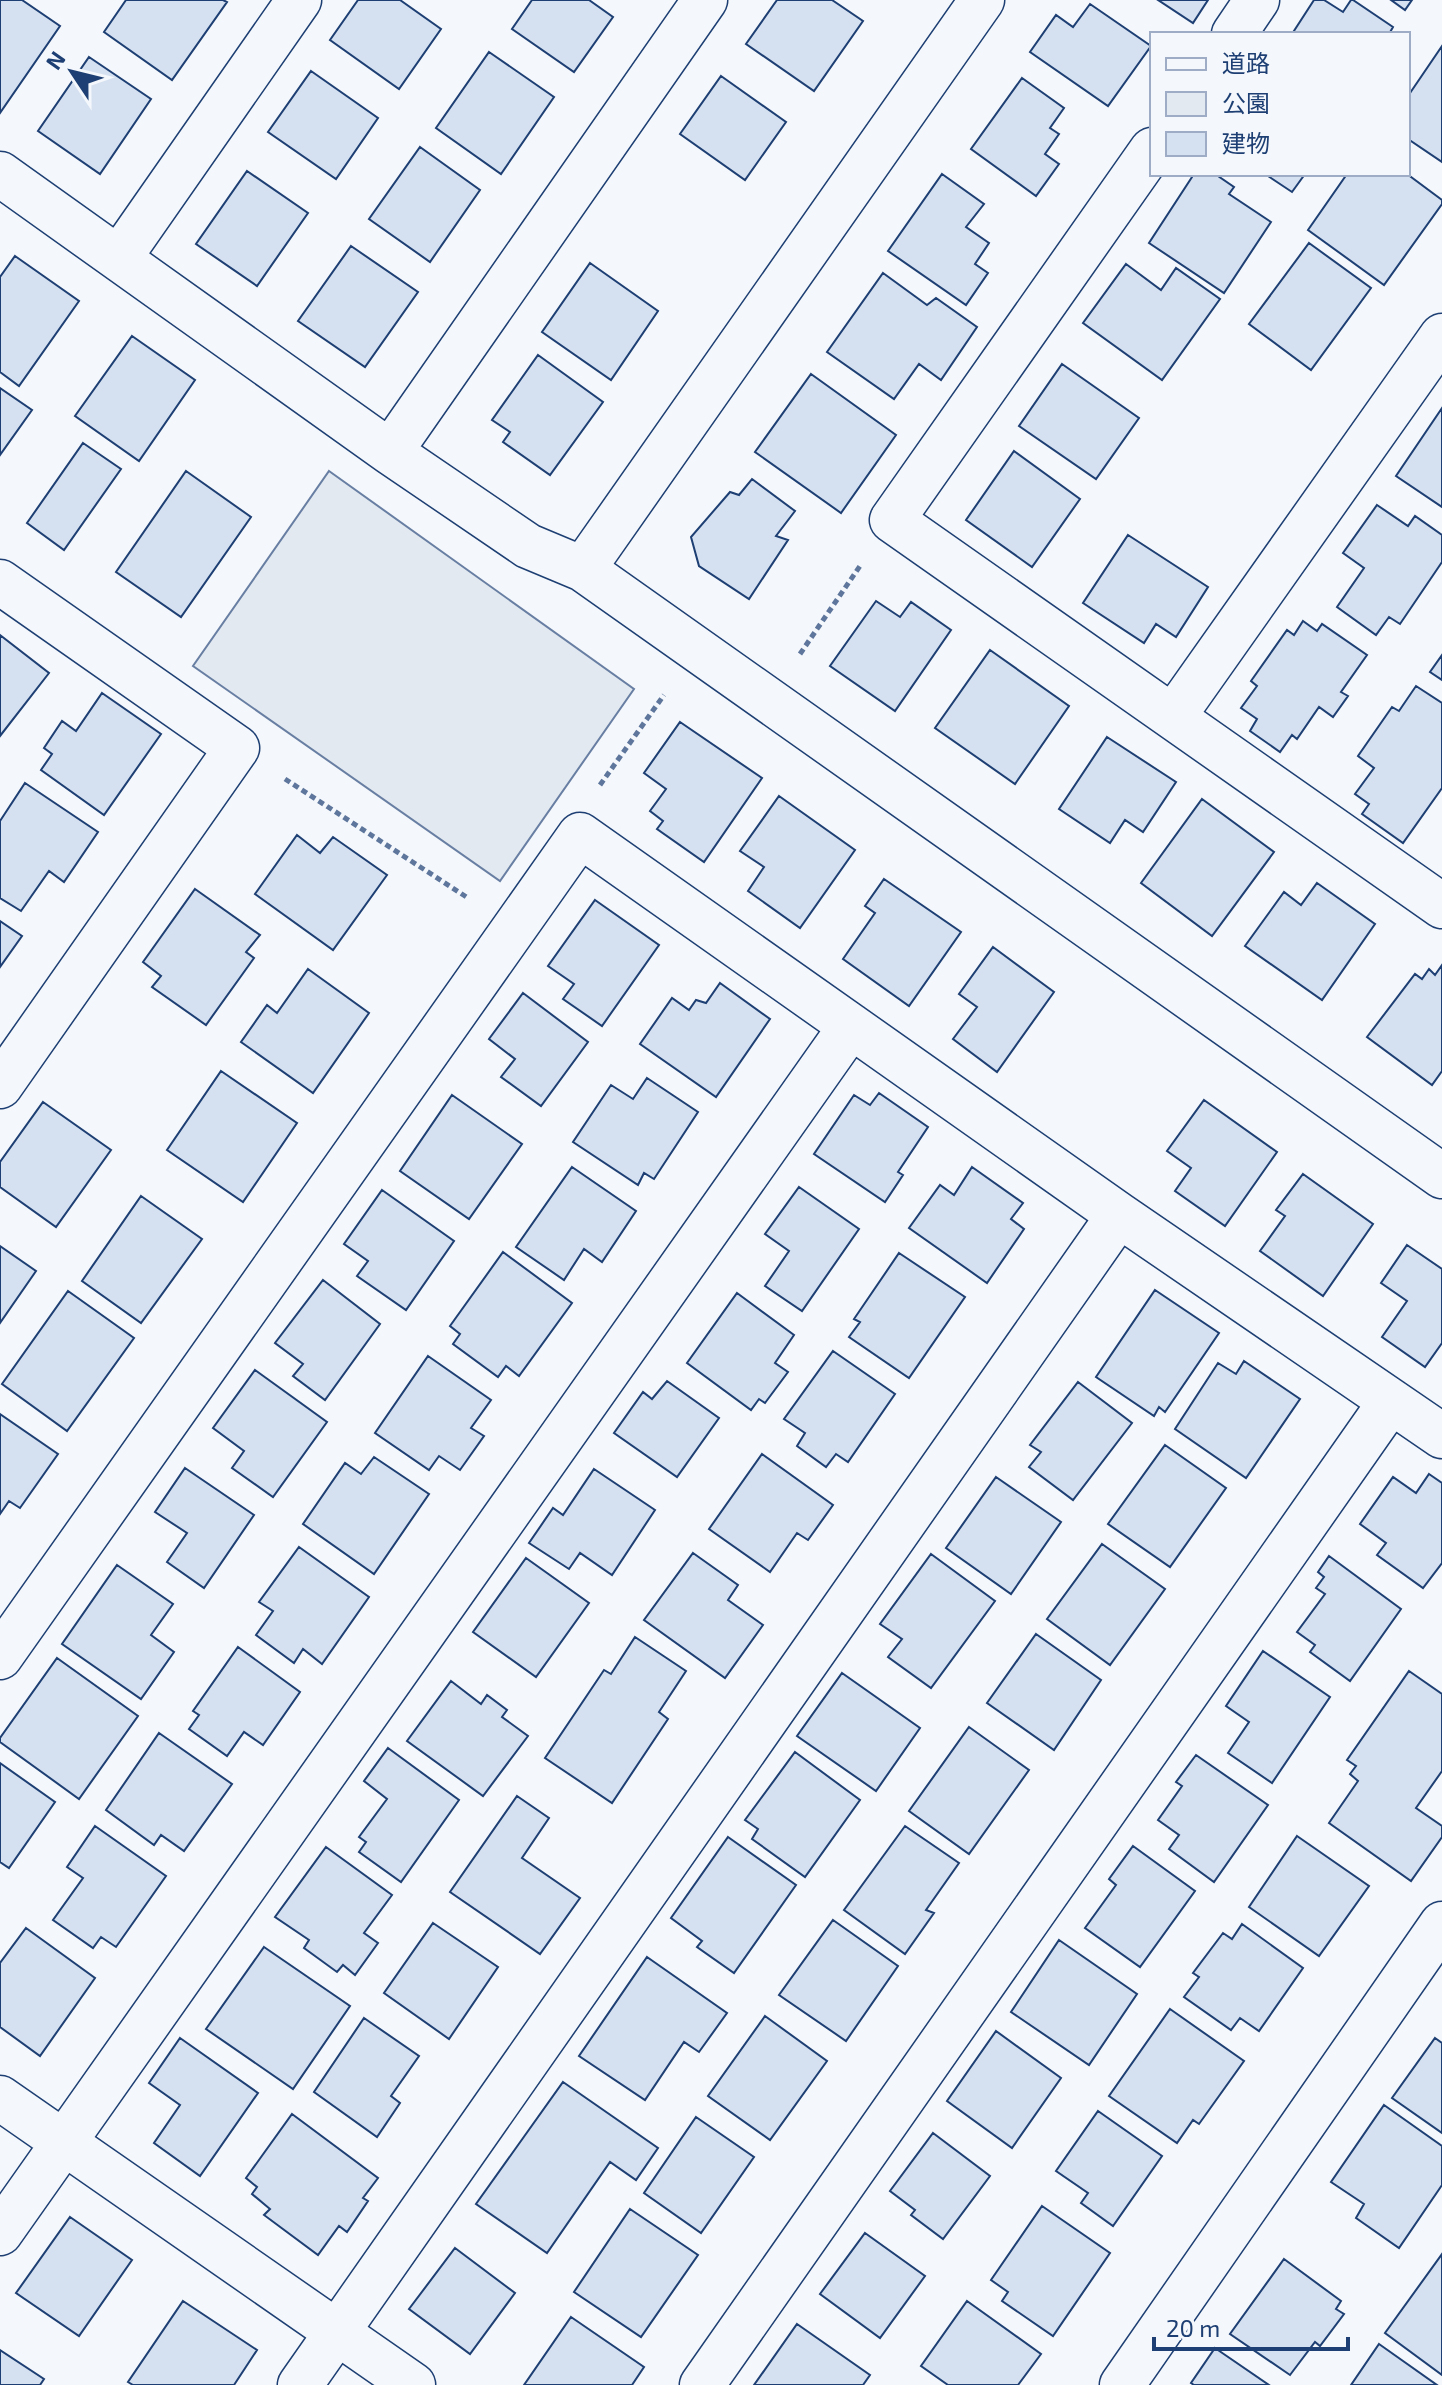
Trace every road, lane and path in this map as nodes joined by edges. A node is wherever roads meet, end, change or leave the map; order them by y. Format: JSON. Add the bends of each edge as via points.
{"nodes":[{"id":1,"x":299,"y":0,"type":"edge"},
{"id":2,"x":705,"y":0,"type":"edge"},
{"id":3,"x":982,"y":0,"type":"edge"},
{"id":4,"x":1257,"y":0,"type":"edge"},
{"id":5,"x":1235,"y":32,"type":"edge"},
{"id":6,"x":1150,"y":153,"type":"edge"},
{"id":7,"x":0,"y":174,"type":"edge"},
{"id":8,"x":119,"y":258,"type":"junction"},
{"id":9,"x":1442,"y":336,"type":"edge"},
{"id":10,"x":390,"y":452,"type":"junction"},
{"id":11,"x":892,"y":520,"type":"junction"},
{"id":12,"x":583,"y":569,"type":"junction"},
{"id":13,"x":0,"y":582,"type":"edge"},
{"id":14,"x":794,"y":662,"type":"dead end"},
{"id":15,"x":667,"y":693,"type":"dead end"},
{"id":16,"x":1173,"y":717,"type":"junction"},
{"id":17,"x":237,"y":748,"type":"junction"},
{"id":18,"x":580,"y":835,"type":"junction"},
{"id":19,"x":1442,"y":906,"type":"edge"},
{"id":20,"x":514,"y":928,"type":"junction"},
{"id":21,"x":851,"y":1026,"type":"junction"},
{"id":22,"x":0,"y":1086,"type":"edge"},
{"id":23,"x":1442,"y":1176,"type":"edge"},
{"id":24,"x":1119,"y":1215,"type":"junction"},
{"id":25,"x":1391,"y":1401,"type":"junction"},
{"id":26,"x":1442,"y":1436,"type":"edge"},
{"id":27,"x":0,"y":1657,"type":"edge"},
{"id":28,"x":1442,"y":1924,"type":"edge"},
{"id":29,"x":0,"y":2098,"type":"edge"},
{"id":30,"x":63,"y":2143,"type":"junction"},
{"id":31,"x":0,"y":2233,"type":"edge"},
{"id":32,"x":337,"y":2331,"type":"junction"},
{"id":33,"x":300,"y":2385,"type":"edge"},
{"id":34,"x":413,"y":2385,"type":"edge"},
{"id":35,"x":702,"y":2385,"type":"edge"},
{"id":36,"x":1122,"y":2385,"type":"edge"}],
"edges":[{"from":1,"to":8,"type":"street"},
{"from":2,"to":10,"type":"street"},
{"from":3,"to":12,"type":"street"},
{"from":4,"to":5,"type":"street"},
{"from":6,"to":11,"type":"street"},
{"from":7,"to":8,"type":"street"},
{"from":8,"to":10,"type":"street"},
{"from":9,"to":16,"type":"street"},
{"from":10,"to":12,"type":"street","via":[[528,546]]},
{"from":11,"to":14,"type":"path"},
{"from":11,"to":16,"type":"street"},
{"from":12,"to":23,"type":"street"},
{"from":13,"to":17,"type":"street"},
{"from":15,"to":18,"type":"path","via":[[580,813]]},
{"from":16,"to":19,"type":"street"},
{"from":17,"to":20,"type":"path"},
{"from":17,"to":22,"type":"street"},
{"from":18,"to":20,"type":"street"},
{"from":18,"to":21,"type":"street"},
{"from":20,"to":27,"type":"street"},
{"from":21,"to":24,"type":"street"},
{"from":21,"to":30,"type":"street"},
{"from":24,"to":25,"type":"street"},
{"from":24,"to":32,"type":"street"},
{"from":25,"to":26,"type":"street"},
{"from":25,"to":35,"type":"street"},
{"from":28,"to":36,"type":"street"},
{"from":29,"to":30,"type":"street"},
{"from":30,"to":31,"type":"street"},
{"from":30,"to":32,"type":"street"},
{"from":32,"to":33,"type":"street"},
{"from":32,"to":34,"type":"street"}]}
